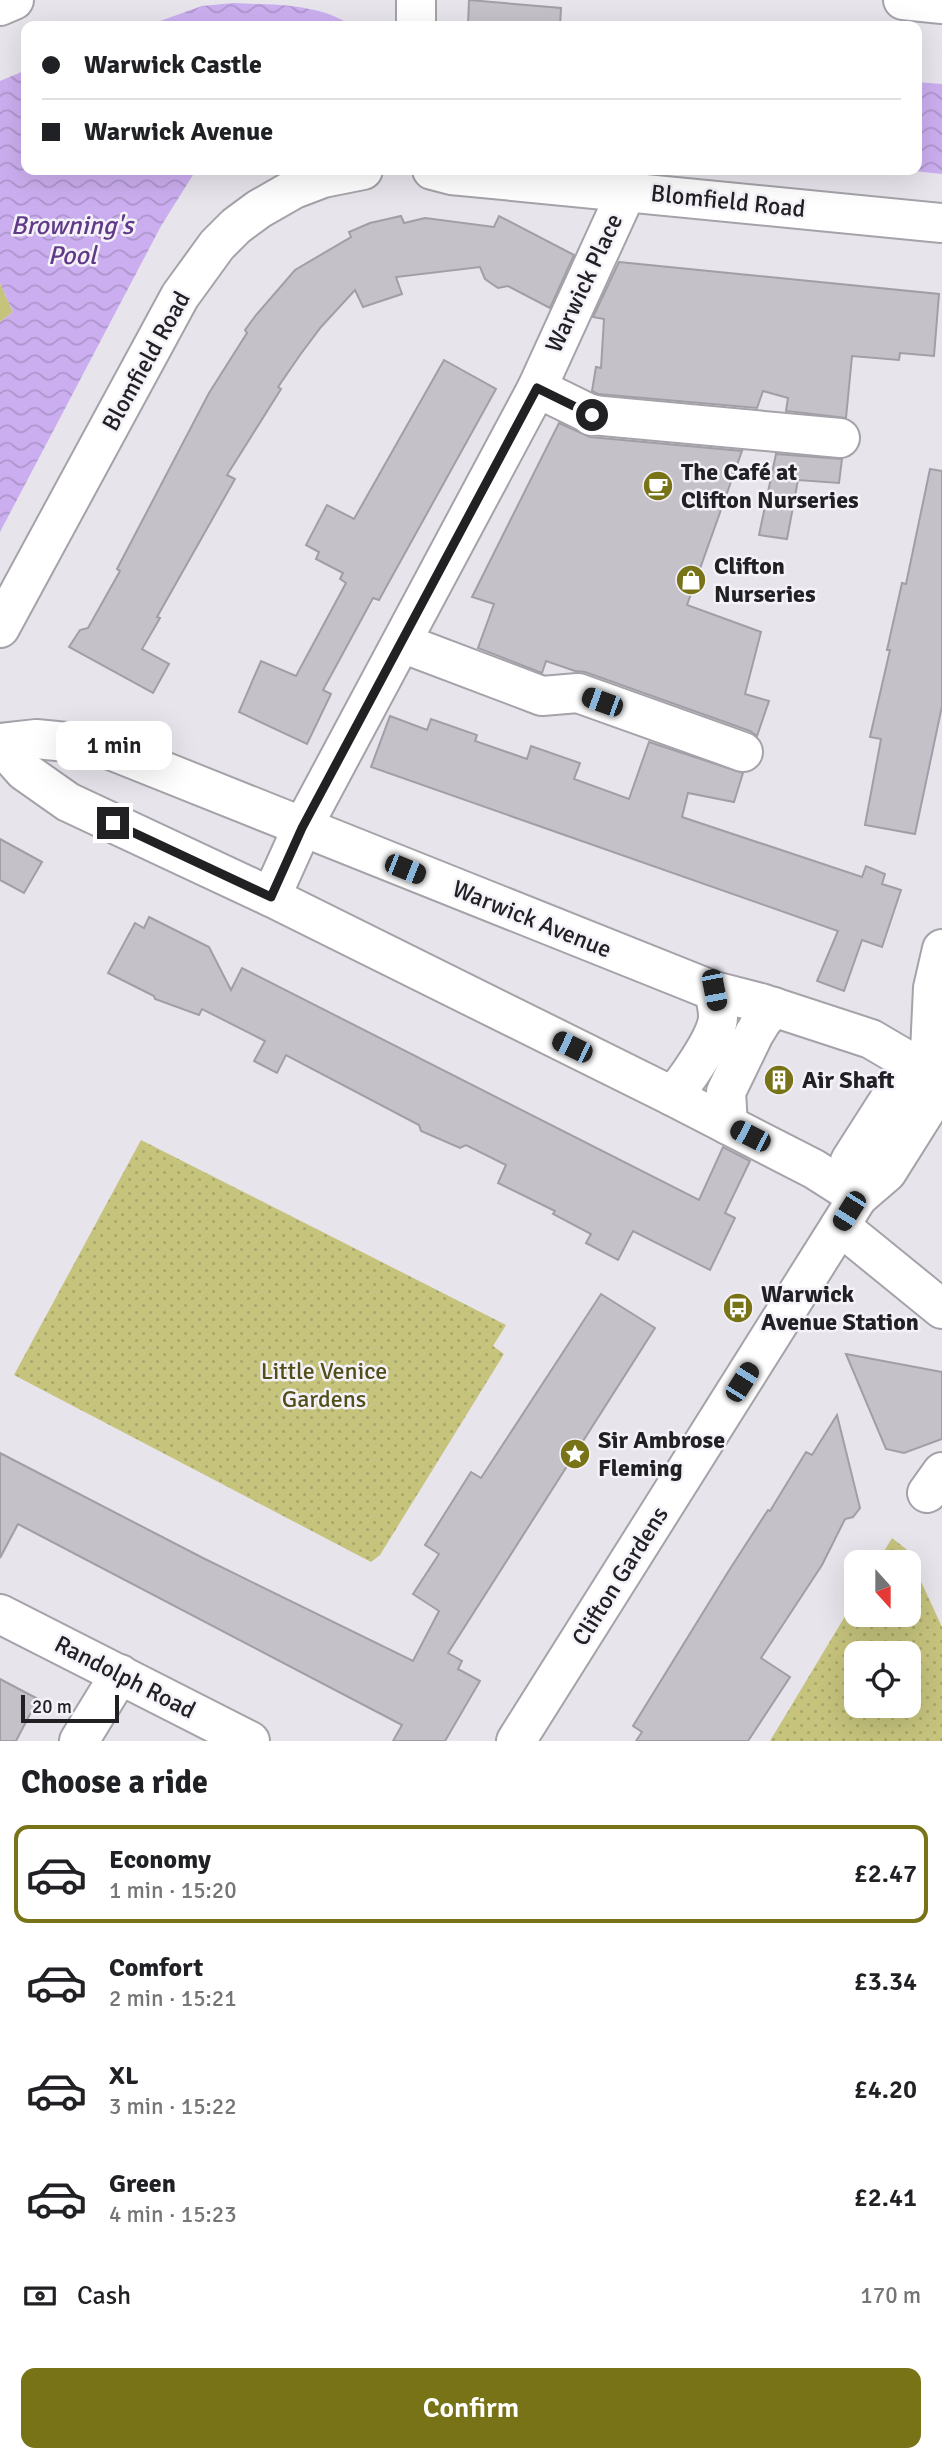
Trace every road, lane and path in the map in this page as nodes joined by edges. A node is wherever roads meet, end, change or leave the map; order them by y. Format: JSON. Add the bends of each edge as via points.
{"nodes":[{"id":1,"x":14,"y":0,"type":"edge"},
{"id":2,"x":903,"y":0,"type":"edge"},
{"id":3,"x":942,"y":4,"type":"edge"},
{"id":4,"x":0,"y":6,"type":"edge"},
{"id":5,"x":338,"y":175,"type":"edge"},
{"id":6,"x":461,"y":175,"type":"edge"},
{"id":7,"x":626,"y":191,"type":"junction"},
{"id":8,"x":942,"y":223,"type":"edge"},
{"id":9,"x":537,"y":388,"type":"junction"},
{"id":10,"x":840,"y":438,"type":"dead end"},
{"id":11,"x":0,"y":628,"type":"edge"},
{"id":12,"x":402,"y":643,"type":"junction"},
{"id":13,"x":0,"y":744,"type":"edge"},
{"id":14,"x":743,"y":752,"type":"dead end"},
{"id":15,"x":302,"y":828,"type":"junction"},
{"id":16,"x":271,"y":897,"type":"junction"},
{"id":17,"x":942,"y":949,"type":"edge"},
{"id":18,"x":714,"y":990,"type":"junction"},
{"id":19,"x":774,"y":1007,"type":"junction"},
{"id":20,"x":938,"y":1063,"type":"edge"},
{"id":21,"x":672,"y":1097,"type":"junction"},
{"id":22,"x":728,"y":1125,"type":"junction"},
{"id":23,"x":849,"y":1211,"type":"junction"},
{"id":24,"x":942,"y":1309,"type":"edge"},
{"id":25,"x":0,"y":1614,"type":"edge"},
{"id":26,"x":120,"y":1674,"type":"junction"},
{"id":27,"x":79,"y":1741,"type":"edge"},
{"id":28,"x":250,"y":1741,"type":"edge"},
{"id":29,"x":516,"y":1741,"type":"edge"}],
"edges":[{"from":1,"to":4,"type":"street"},
{"from":2,"to":3,"type":"street"},
{"from":5,"to":11,"type":"street","name":"Blomfield Road","via":[[294,189],[259,209],[217,244],[180,296]]},
{"from":6,"to":7,"type":"street","name":"Blomfield Road"},
{"from":7,"to":8,"type":"street","name":"Blomfield Road"},
{"from":7,"to":9,"type":"street","name":"Warwick Place"},
{"from":9,"to":10,"type":"street","via":[[592,415]]},
{"from":9,"to":12,"type":"street","name":"Warwick Place"},
{"from":12,"to":14,"type":"street","via":[[542,696],[578,693]]},
{"from":12,"to":15,"type":"street","name":"Warwick Place"},
{"from":13,"to":15,"type":"street","name":"Warwick Avenue","via":[[36,739],[98,745]]},
{"from":13,"to":16,"type":"street","name":"Warwick Avenue","via":[[24,771],[68,802]]},
{"from":15,"to":16,"type":"street","name":"Warwick Place"},
{"from":15,"to":18,"type":"street","name":"Warwick Avenue"},
{"from":16,"to":21,"type":"street","name":"Warwick Avenue"},
{"from":17,"to":20,"type":"street","name":"Clifton Gardens","via":[[933,988]]},
{"from":18,"to":19,"type":"street","name":"Warwick Avenue"},
{"from":18,"to":21,"type":"street","via":[[717,1026],[687,1082]]},
{"from":19,"to":20,"type":"street","name":"Warwick Avenue"},
{"from":19,"to":22,"type":"street","via":[[754,1034],[726,1092]]},
{"from":20,"to":23,"type":"street","name":"Clifton Gardens","via":[[926,1110],[887,1172]]},
{"from":21,"to":22,"type":"street","name":"Warwick Avenue"},
{"from":22,"to":23,"type":"street","name":"Warwick Avenue","via":[[814,1169]]},
{"from":23,"to":24,"type":"street","name":"Warwick Avenue"},
{"from":23,"to":29,"type":"street","name":"Clifton Gardens"},
{"from":25,"to":26,"type":"street","name":"Randolph Road"},
{"from":26,"to":27,"type":"street"},
{"from":26,"to":28,"type":"street","name":"Randolph Road"}]}
